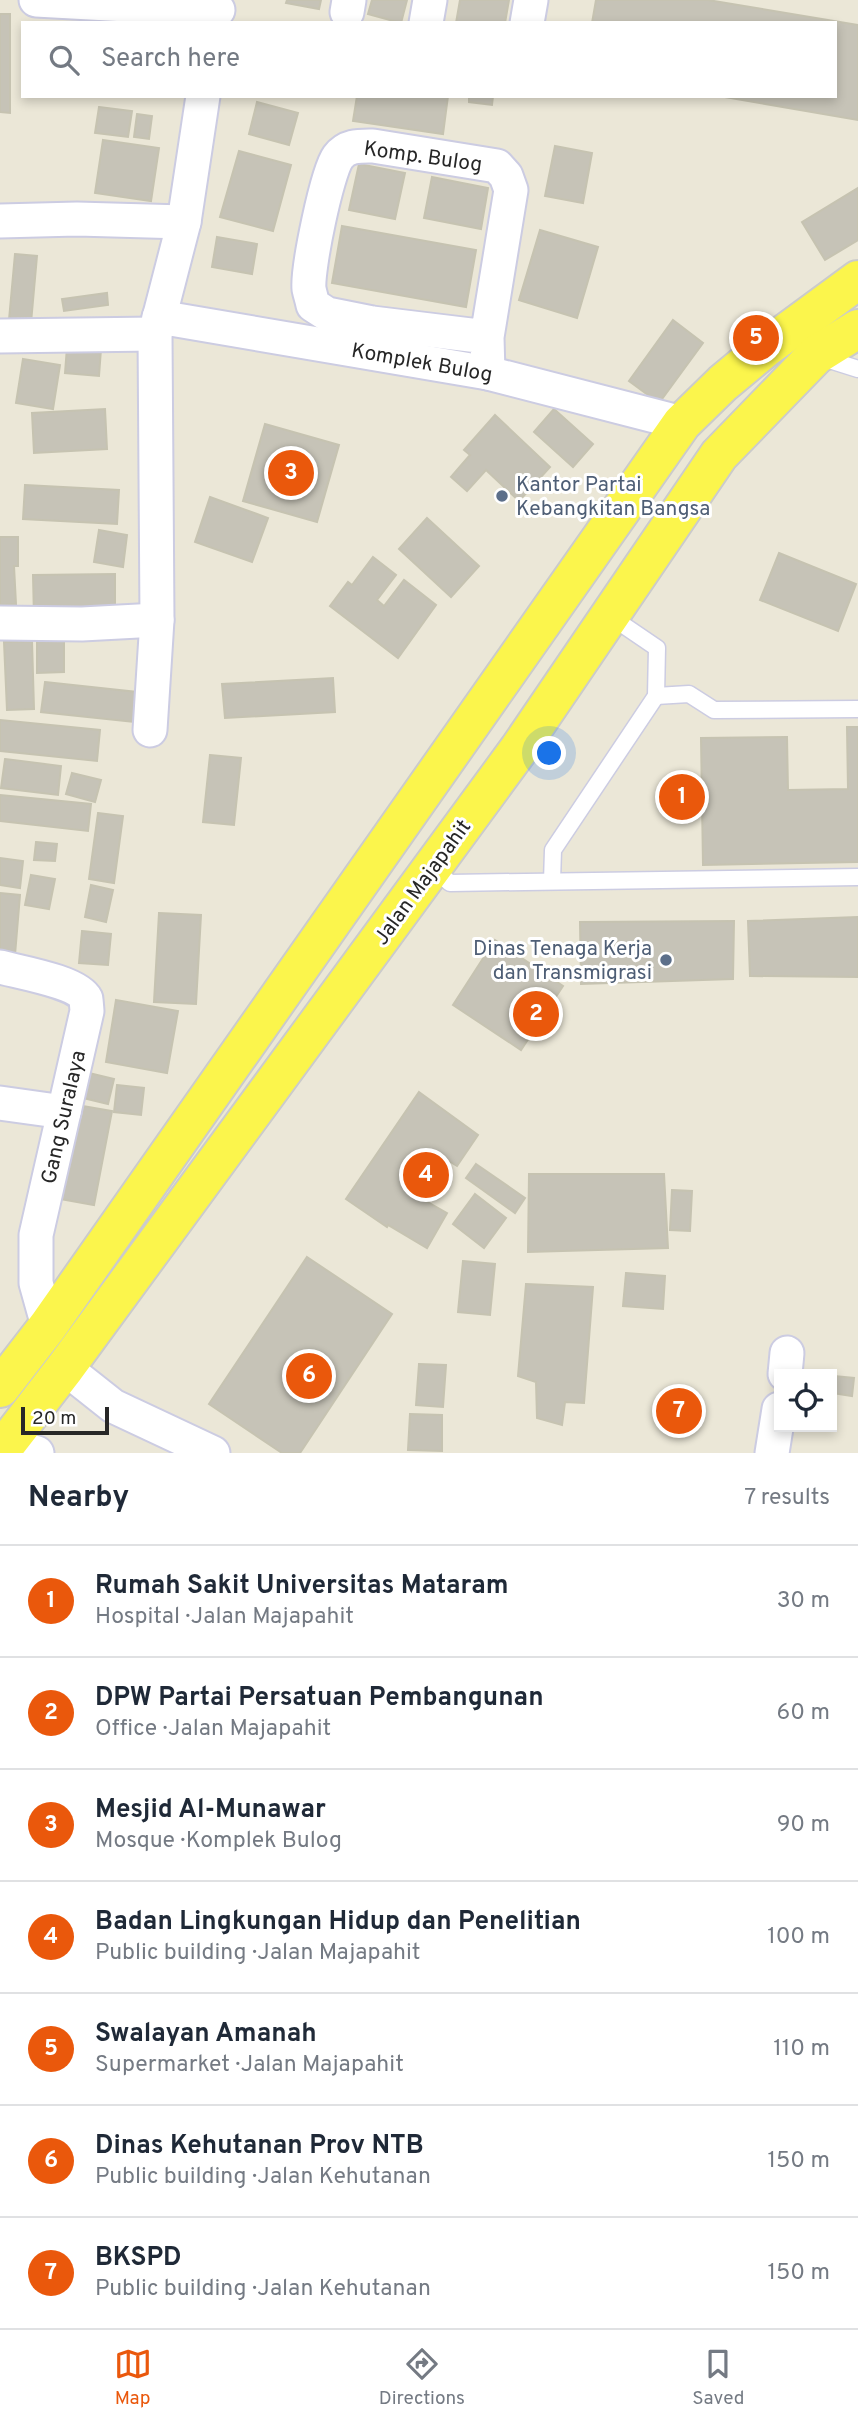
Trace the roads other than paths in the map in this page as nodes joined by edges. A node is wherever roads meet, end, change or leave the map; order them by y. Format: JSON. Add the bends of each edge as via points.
{"nodes":[{"id":1,"x":36,"y":0,"type":"edge"},
{"id":2,"x":430,"y":0,"type":"edge"},
{"id":3,"x":531,"y":0,"type":"edge"},
{"id":4,"x":218,"y":11,"type":"edge"},
{"id":5,"x":426,"y":21,"type":"edge"},
{"id":6,"x":527,"y":21,"type":"edge"},
{"id":7,"x":203,"y":98,"type":"edge"},
{"id":8,"x":0,"y":221,"type":"edge"},
{"id":9,"x":184,"y":222,"type":"junction"},
{"id":10,"x":858,"y":280,"type":"edge"},
{"id":11,"x":157,"y":325,"type":"junction"},
{"id":12,"x":858,"y":329,"type":"edge"},
{"id":13,"x":0,"y":336,"type":"edge"},
{"id":14,"x":487,"y":337,"type":"junction"},
{"id":15,"x":816,"y":355,"type":"junction"},
{"id":16,"x":858,"y":369,"type":"edge"},
{"id":17,"x":488,"y":373,"type":"junction"},
{"id":18,"x":682,"y":423,"type":"junction"},
{"id":19,"x":573,"y":580,"type":"junction"},
{"id":20,"x":611,"y":615,"type":"junction"},
{"id":21,"x":157,"y":620,"type":"junction"},
{"id":22,"x":0,"y":623,"type":"edge"},
{"id":23,"x":656,"y":696,"type":"junction"},
{"id":24,"x":858,"y":709,"type":"edge"},
{"id":25,"x":150,"y":730,"type":"dead end"},
{"id":26,"x":432,"y":867,"type":"junction"},
{"id":27,"x":858,"y":877,"type":"edge"},
{"id":28,"x":552,"y":881,"type":"junction"},
{"id":29,"x":0,"y":967,"type":"edge"},
{"id":30,"x":0,"y":1103,"type":"edge"},
{"id":31,"x":64,"y":1112,"type":"junction"},
{"id":32,"x":48,"y":1326,"type":"junction"},
{"id":33,"x":65,"y":1368,"type":"junction"},
{"id":34,"x":0,"y":1388,"type":"edge"},
{"id":35,"x":775,"y":1432,"type":"edge"},
{"id":36,"x":14,"y":1450,"type":"edge"},
{"id":37,"x":213,"y":1453,"type":"edge"},
{"id":38,"x":772,"y":1453,"type":"edge"}],
"edges":[{"from":1,"to":4,"type":"street"},
{"from":2,"to":5,"type":"street"},
{"from":3,"to":6,"type":"street"},
{"from":7,"to":9,"type":"street"},
{"from":8,"to":9,"type":"street"},
{"from":9,"to":11,"type":"street"},
{"from":10,"to":18,"type":"main road","via":[[764,349]]},
{"from":11,"to":13,"type":"street","name":"Komplek Bulog"},
{"from":11,"to":17,"type":"street","name":"Komplek Bulog"},
{"from":11,"to":21,"type":"street"},
{"from":12,"to":15,"type":"main road","name":"Jalan Majapahit"},
{"from":14,"to":14,"type":"street","name":"Komp. Bulog","via":[[511,190],[506,176],[497,166],[373,146],[347,149],[330,176],[312,261],[309,288],[313,305],[327,314],[372,323]]},
{"from":14,"to":17,"type":"street","name":"Komp. Bulog"},
{"from":15,"to":16,"type":"lane"},
{"from":15,"to":20,"type":"main road","name":"Jalan Majapahit","via":[[719,455]]},
{"from":17,"to":18,"type":"street","name":"Komplek Bulog"},
{"from":18,"to":19,"type":"main road"},
{"from":19,"to":20,"type":"main road"},
{"from":19,"to":32,"type":"main road"},
{"from":20,"to":23,"type":"lane","via":[[657,648]]},
{"from":20,"to":26,"type":"main road","name":"Jalan Majapahit"},
{"from":21,"to":22,"type":"street"},
{"from":21,"to":25,"type":"street"},
{"from":23,"to":24,"type":"lane","via":[[689,694],[714,710]]},
{"from":23,"to":28,"type":"lane","via":[[553,850]]},
{"from":26,"to":28,"type":"lane","via":[[450,883]]},
{"from":26,"to":33,"type":"main road","name":"Jalan Majapahit"},
{"from":27,"to":28,"type":"lane"},
{"from":29,"to":31,"type":"street","name":"Gang Suralaya","via":[[63,984],[86,999]]},
{"from":30,"to":31,"type":"street"},
{"from":31,"to":32,"type":"street","name":"Gang Suralaya","via":[[36,1235],[36,1283]]},
{"from":32,"to":34,"type":"main road"},
{"from":33,"to":36,"type":"main road","name":"Jalan Majapahit"},
{"from":33,"to":37,"type":"street","via":[[113,1406]]},
{"from":35,"to":38,"type":"street"}]}
